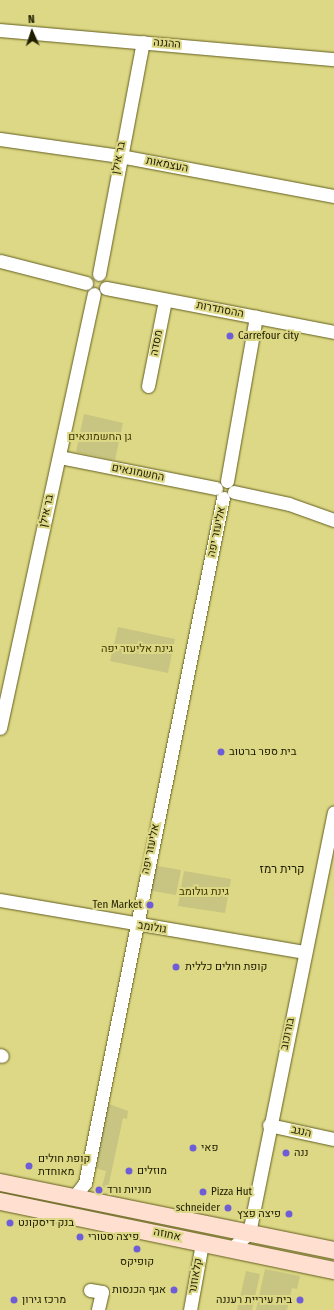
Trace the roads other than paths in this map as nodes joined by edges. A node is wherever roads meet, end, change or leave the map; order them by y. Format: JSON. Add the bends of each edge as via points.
{"nodes":[{"id":1,"x":0,"y":30,"type":"edge"},
{"id":2,"x":143,"y":42,"type":"junction"},
{"id":3,"x":334,"y":60,"type":"edge"},
{"id":4,"x":0,"y":139,"type":"edge"},
{"id":5,"x":120,"y":156,"type":"junction"},
{"id":6,"x":334,"y":196,"type":"edge"},
{"id":7,"x":0,"y":261,"type":"edge"},
{"id":8,"x":99,"y":274,"type":"junction"},
{"id":9,"x":90,"y":288,"type":"junction"},
{"id":10,"x":106,"y":288,"type":"junction"},
{"id":11,"x":165,"y":300,"type":"junction"},
{"id":12,"x":256,"y":317,"type":"junction"},
{"id":13,"x":334,"y":332,"type":"edge"},
{"id":14,"x":148,"y":386,"type":"dead end"},
{"id":15,"x":59,"y":456,"type":"junction"},
{"id":16,"x":225,"y":490,"type":"junction"},
{"id":17,"x":334,"y":520,"type":"edge"},
{"id":18,"x":0,"y":728,"type":"edge"},
{"id":19,"x":334,"y":812,"type":"edge"},
{"id":20,"x":0,"y":900,"type":"edge"},
{"id":21,"x":135,"y":925,"type":"junction"},
{"id":22,"x":305,"y":952,"type":"junction"},
{"id":23,"x":269,"y":1125,"type":"junction"},
{"id":24,"x":334,"y":1139,"type":"edge"},
{"id":25,"x":2,"y":1185,"type":"edge"},
{"id":26,"x":74,"y":1197,"type":"junction"},
{"id":27,"x":0,"y":1201,"type":"edge"},
{"id":28,"x":249,"y":1233,"type":"junction"},
{"id":29,"x":202,"y":1243,"type":"junction"},
{"id":30,"x":231,"y":1249,"type":"junction"},
{"id":31,"x":333,"y":1249,"type":"edge"},
{"id":32,"x":334,"y":1270,"type":"edge"},
{"id":33,"x":90,"y":1290,"type":"dead end"},
{"id":34,"x":98,"y":1310,"type":"edge"},
{"id":35,"x":190,"y":1310,"type":"edge"}],
"edges":[{"from":1,"to":2,"type":"street","name":"ההגנה"},
{"from":2,"to":3,"type":"street","name":"ההגנה"},
{"from":2,"to":5,"type":"street","name":"בר אילן"},
{"from":4,"to":5,"type":"street","name":"העצמאות"},
{"from":5,"to":6,"type":"street","name":"העצמאות"},
{"from":5,"to":8,"type":"street","name":"בר אילן"},
{"from":7,"to":9,"type":"street"},
{"from":8,"to":9,"type":"street","via":[[92,274]]},
{"from":8,"to":10,"type":"street","via":[[105,278]]},
{"from":9,"to":10,"type":"street"},
{"from":9,"to":15,"type":"street","name":"בר אילן"},
{"from":10,"to":11,"type":"street","name":"ההסתדרות"},
{"from":11,"to":12,"type":"street","name":"ההסתדרות"},
{"from":11,"to":14,"type":"street","name":"מסדה"},
{"from":12,"to":13,"type":"street","name":"ההסתדרות"},
{"from":12,"to":16,"type":"street","name":"אליעזר יפה"},
{"from":15,"to":16,"type":"street","name":"החשמונאים"},
{"from":15,"to":18,"type":"street","name":"בר אילן"},
{"from":16,"to":17,"type":"street","name":"החשמונאים","via":[[290,504]]},
{"from":16,"to":21,"type":"street","name":"אליעזר יפה"},
{"from":19,"to":22,"type":"street","name":"בורוכוב"},
{"from":20,"to":21,"type":"street","name":"גולומב"},
{"from":21,"to":22,"type":"street","name":"גולומב"},
{"from":21,"to":26,"type":"street","name":"אליעזר יפה","via":[[84,1184]]},
{"from":22,"to":23,"type":"street","name":"בורוכוב"},
{"from":23,"to":24,"type":"street","name":"הנגב"},
{"from":23,"to":28,"type":"street","name":"בורוכוב"},
{"from":25,"to":26,"type":"main road","name":"אחוזה"},
{"from":26,"to":28,"type":"main road","name":"אחוזה"},
{"from":27,"to":29,"type":"main road","name":"אחוזה"},
{"from":28,"to":30,"type":"street"},
{"from":28,"to":31,"type":"main road","name":"אחוזה"},
{"from":29,"to":30,"type":"main road","name":"אחוזה"},
{"from":29,"to":35,"type":"street","name":"קלאוזנר"},
{"from":30,"to":32,"type":"main road","name":"אחוזה"},
{"from":33,"to":34,"type":"street","via":[[102,1292]]}]}
